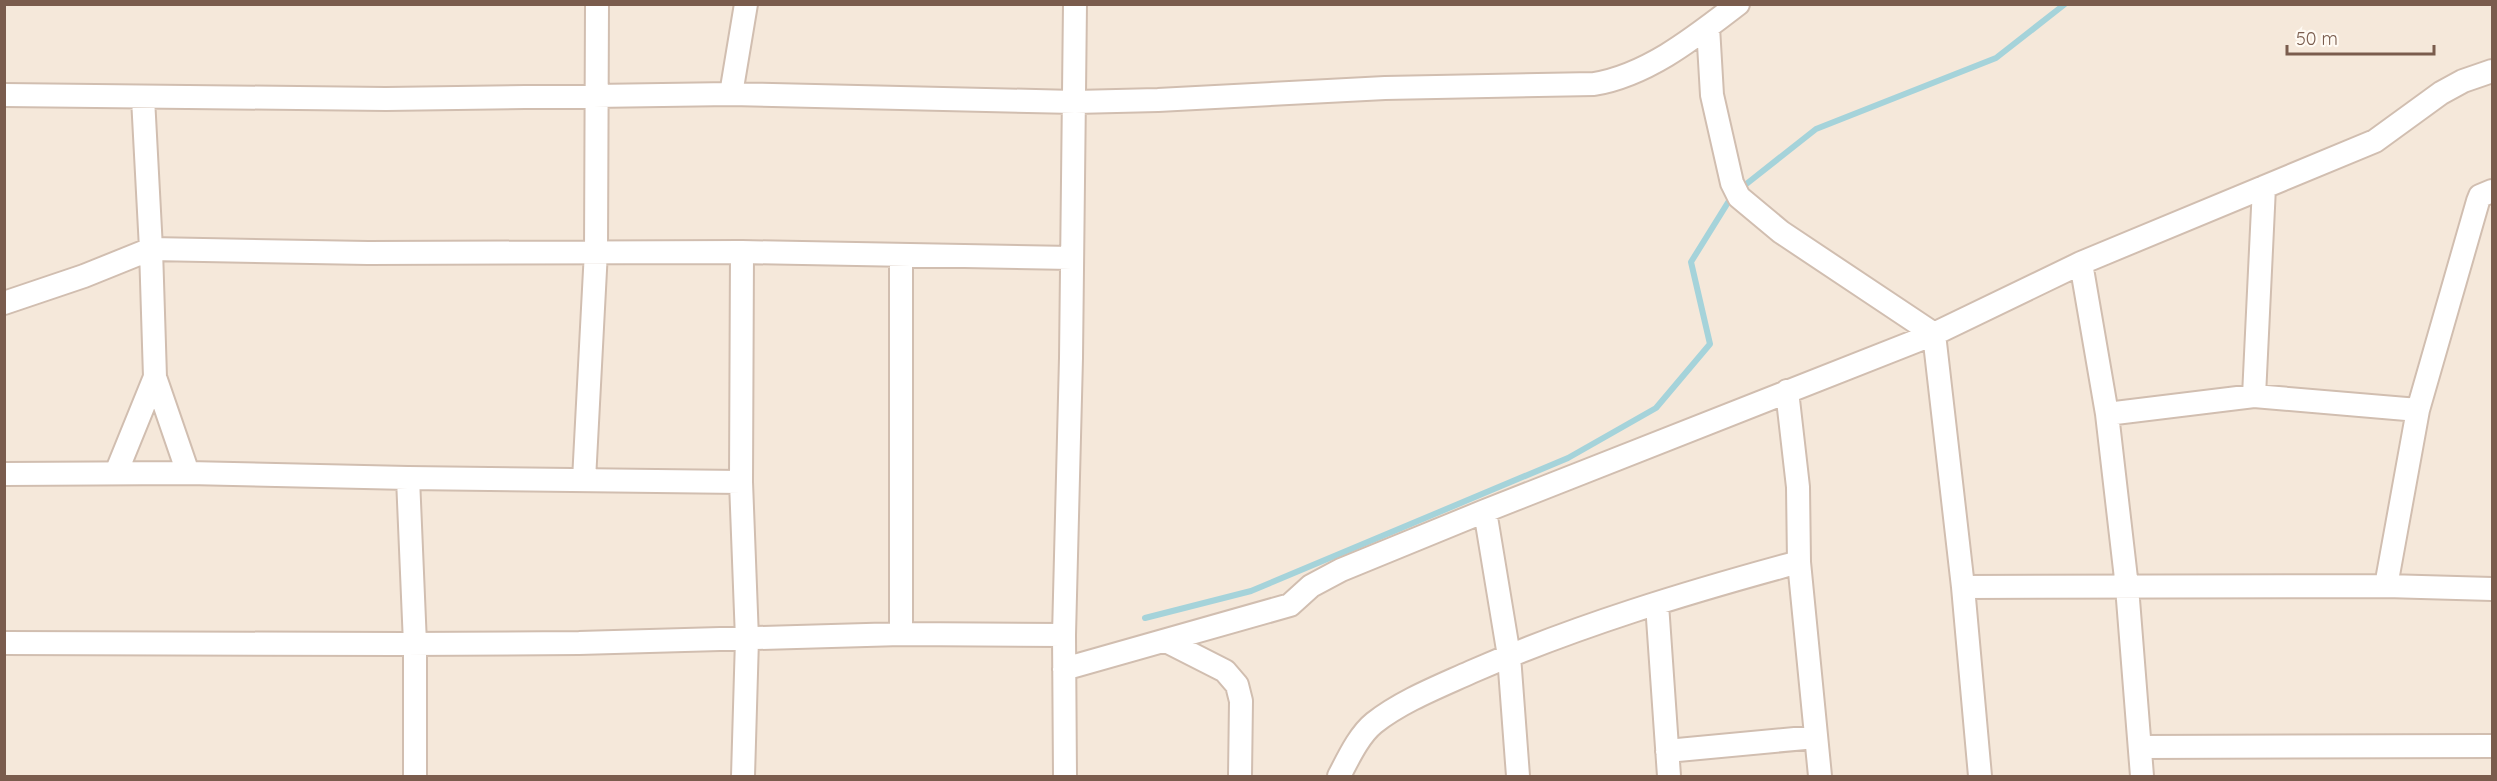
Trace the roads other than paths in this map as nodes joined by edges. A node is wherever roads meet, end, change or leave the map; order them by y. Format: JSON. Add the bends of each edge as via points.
{"nodes":[{"id":1,"x":597,"y":4,"type":"edge"},
{"id":2,"x":746,"y":4,"type":"edge"},
{"id":3,"x":1075,"y":4,"type":"edge"},
{"id":4,"x":1738,"y":4,"type":"edge"},
{"id":5,"x":1708,"y":27,"type":"junction"},
{"id":6,"x":2493,"y":71,"type":"edge"},
{"id":7,"x":731,"y":94,"type":"junction"},
{"id":8,"x":4,"y":95,"type":"edge"},
{"id":9,"x":596,"y":96,"type":"junction"},
{"id":10,"x":142,"y":98,"type":"junction"},
{"id":11,"x":1075,"y":102,"type":"junction"},
{"id":12,"x":2264,"y":188,"type":"junction"},
{"id":13,"x":2493,"y":191,"type":"edge"},
{"id":14,"x":151,"y":249,"type":"junction"},
{"id":15,"x":596,"y":251,"type":"junction"},
{"id":16,"x":742,"y":252,"type":"junction"},
{"id":17,"x":901,"y":256,"type":"junction"},
{"id":18,"x":1072,"y":258,"type":"junction"},
{"id":19,"x":2081,"y":263,"type":"junction"},
{"id":20,"x":4,"y":303,"type":"edge"},
{"id":21,"x":1934,"y":334,"type":"junction"},
{"id":22,"x":155,"y":377,"type":"junction"},
{"id":23,"x":1786,"y":391,"type":"junction"},
{"id":24,"x":2254,"y":396,"type":"junction"},
{"id":25,"x":2418,"y":410,"type":"junction"},
{"id":26,"x":2107,"y":414,"type":"junction"},
{"id":27,"x":116,"y":473,"type":"junction"},
{"id":28,"x":188,"y":473,"type":"junction"},
{"id":29,"x":4,"y":474,"type":"edge"},
{"id":30,"x":408,"y":478,"type":"junction"},
{"id":31,"x":584,"y":480,"type":"junction"},
{"id":32,"x":741,"y":482,"type":"junction"},
{"id":33,"x":1485,"y":511,"type":"junction"},
{"id":34,"x":1799,"y":562,"type":"junction"},
{"id":35,"x":2386,"y":586,"type":"junction"},
{"id":36,"x":1963,"y":587,"type":"junction"},
{"id":37,"x":2127,"y":587,"type":"junction"},
{"id":38,"x":2493,"y":589,"type":"edge"},
{"id":39,"x":1657,"y":604,"type":"junction"},
{"id":40,"x":901,"y":634,"type":"junction"},
{"id":41,"x":1064,"y":635,"type":"junction"},
{"id":42,"x":747,"y":639,"type":"junction"},
{"id":43,"x":1166,"y":641,"type":"junction"},
{"id":44,"x":4,"y":643,"type":"edge"},
{"id":45,"x":415,"y":644,"type":"junction"},
{"id":46,"x":1509,"y":656,"type":"junction"},
{"id":47,"x":1064,"y":669,"type":"junction"},
{"id":48,"x":1816,"y":737,"type":"junction"},
{"id":49,"x":2493,"y":746,"type":"edge"},
{"id":50,"x":2140,"y":747,"type":"junction"},
{"id":51,"x":1667,"y":751,"type":"junction"},
{"id":52,"x":415,"y":777,"type":"edge"},
{"id":53,"x":743,"y":777,"type":"edge"},
{"id":54,"x":1065,"y":777,"type":"edge"},
{"id":55,"x":1240,"y":777,"type":"edge"},
{"id":56,"x":1339,"y":777,"type":"edge"},
{"id":57,"x":1518,"y":777,"type":"edge"},
{"id":58,"x":1669,"y":777,"type":"edge"},
{"id":59,"x":1820,"y":777,"type":"edge"},
{"id":60,"x":1980,"y":777,"type":"edge"},
{"id":61,"x":2142,"y":777,"type":"edge"}],
"edges":[{"from":1,"to":9,"type":"street"},
{"from":2,"to":7,"type":"street"},
{"from":3,"to":11,"type":"street"},
{"from":4,"to":5,"type":"street"},
{"from":5,"to":11,"type":"street","via":[[1644,68],[1618,80],[1594,84],[1385,88]]},
{"from":5,"to":21,"type":"street","via":[[1712,95],[1732,183],[1739,197],[1781,232]]},
{"from":6,"to":12,"type":"street","via":[[2441,93],[2375,141]]},
{"from":7,"to":9,"type":"street"},
{"from":7,"to":11,"type":"street"},
{"from":8,"to":10,"type":"street"},
{"from":9,"to":10,"type":"street"},
{"from":9,"to":15,"type":"street"},
{"from":10,"to":14,"type":"street"},
{"from":11,"to":18,"type":"street"},
{"from":12,"to":19,"type":"street"},
{"from":12,"to":24,"type":"street"},
{"from":13,"to":25,"type":"street","via":[[2478,201]]},
{"from":14,"to":15,"type":"street","via":[[368,253]]},
{"from":14,"to":20,"type":"street"},
{"from":14,"to":22,"type":"street"},
{"from":15,"to":16,"type":"street"},
{"from":15,"to":31,"type":"street"},
{"from":16,"to":17,"type":"street"},
{"from":16,"to":32,"type":"street"},
{"from":17,"to":18,"type":"street"},
{"from":17,"to":40,"type":"street"},
{"from":18,"to":41,"type":"street"},
{"from":19,"to":21,"type":"street"},
{"from":19,"to":26,"type":"street"},
{"from":21,"to":23,"type":"street"},
{"from":21,"to":36,"type":"street"},
{"from":22,"to":27,"type":"street"},
{"from":22,"to":28,"type":"street"},
{"from":23,"to":33,"type":"street"},
{"from":23,"to":34,"type":"street","via":[[1798,487]]},
{"from":24,"to":25,"type":"street"},
{"from":24,"to":26,"type":"street"},
{"from":25,"to":35,"type":"street"},
{"from":26,"to":37,"type":"street"},
{"from":27,"to":28,"type":"street"},
{"from":27,"to":29,"type":"street"},
{"from":28,"to":30,"type":"street"},
{"from":30,"to":31,"type":"street"},
{"from":30,"to":45,"type":"street"},
{"from":31,"to":32,"type":"street"},
{"from":32,"to":42,"type":"street"},
{"from":33,"to":43,"type":"street","via":[[1341,570],[1311,586],[1290,605]]},
{"from":33,"to":46,"type":"street"},
{"from":34,"to":39,"type":"street"},
{"from":34,"to":48,"type":"street"},
{"from":35,"to":37,"type":"street"},
{"from":35,"to":38,"type":"street"},
{"from":36,"to":37,"type":"street"},
{"from":36,"to":60,"type":"street"},
{"from":37,"to":50,"type":"street"},
{"from":39,"to":46,"type":"street"},
{"from":39,"to":51,"type":"street"},
{"from":40,"to":41,"type":"street"},
{"from":40,"to":42,"type":"street"},
{"from":41,"to":47,"type":"street"},
{"from":42,"to":45,"type":"street"},
{"from":42,"to":53,"type":"street"},
{"from":43,"to":47,"type":"street"},
{"from":43,"to":55,"type":"street","via":[[1225,671],[1237,685],[1241,701]]},
{"from":44,"to":45,"type":"street"},
{"from":45,"to":52,"type":"street"},
{"from":46,"to":56,"type":"street","via":[[1425,693],[1374,723]]},
{"from":46,"to":57,"type":"street"},
{"from":47,"to":54,"type":"street"},
{"from":48,"to":51,"type":"street"},
{"from":48,"to":59,"type":"street"},
{"from":49,"to":50,"type":"street"},
{"from":50,"to":61,"type":"street"},
{"from":51,"to":58,"type":"street"}]}
